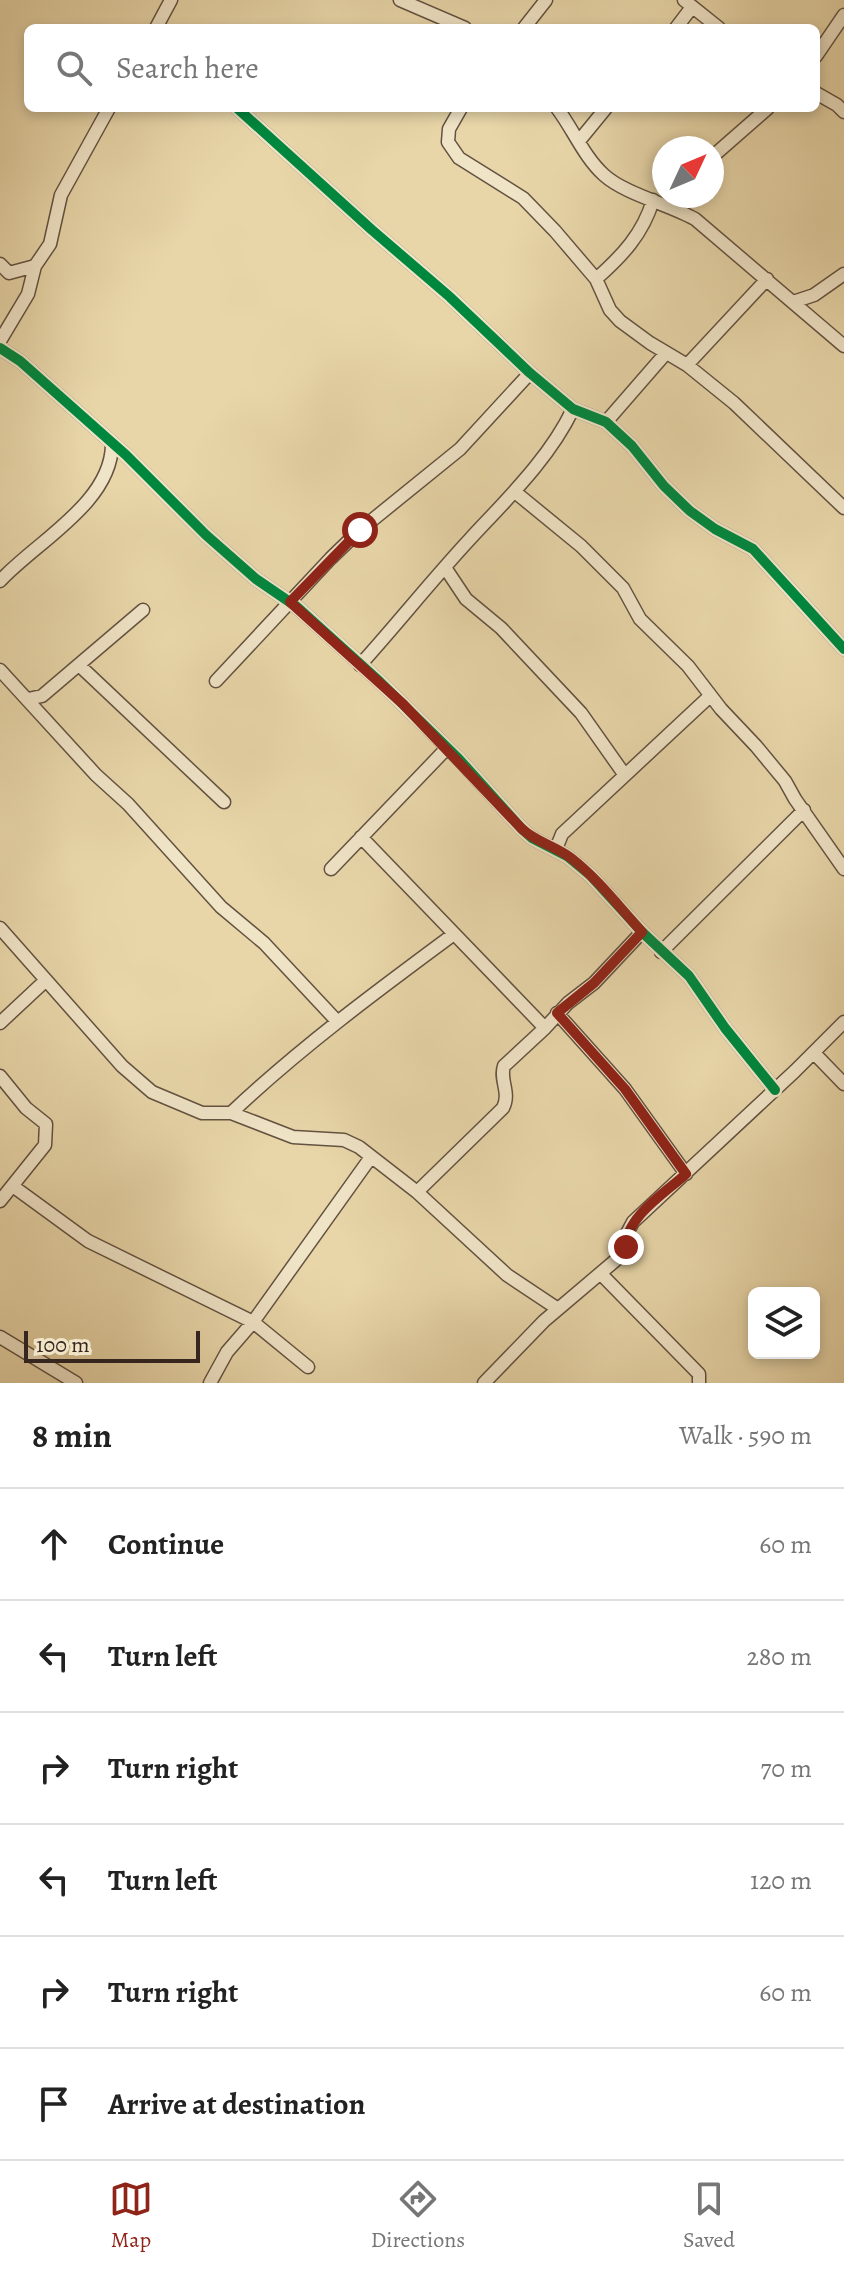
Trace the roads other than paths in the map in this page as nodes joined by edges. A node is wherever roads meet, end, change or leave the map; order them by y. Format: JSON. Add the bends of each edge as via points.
{"nodes":[{"id":1,"x":171,"y":0,"type":"edge"},
{"id":2,"x":400,"y":0,"type":"edge"},
{"id":3,"x":546,"y":0,"type":"edge"},
{"id":4,"x":688,"y":4,"type":"edge"},
{"id":5,"x":844,"y":15,"type":"edge"},
{"id":6,"x":158,"y":24,"type":"edge"},
{"id":7,"x":456,"y":24,"type":"edge"},
{"id":8,"x":527,"y":24,"type":"edge"},
{"id":9,"x":678,"y":24,"type":"edge"},
{"id":10,"x":714,"y":24,"type":"edge"},
{"id":11,"x":820,"y":50,"type":"edge"},
{"id":12,"x":820,"y":95,"type":"edge"},
{"id":13,"x":107,"y":112,"type":"edge"},
{"id":14,"x":241,"y":112,"type":"edge"},
{"id":15,"x":459,"y":112,"type":"edge"},
{"id":16,"x":560,"y":112,"type":"edge"},
{"id":17,"x":603,"y":112,"type":"edge"},
{"id":18,"x":763,"y":112,"type":"edge"},
{"id":19,"x":844,"y":112,"type":"edge"},
{"id":20,"x":579,"y":141,"type":"junction"},
{"id":21,"x":724,"y":146,"type":"edge"},
{"id":22,"x":652,"y":200,"type":"edge"},
{"id":23,"x":652,"y":203,"type":"edge"},
{"id":24,"x":682,"y":208,"type":"edge"},
{"id":25,"x":0,"y":264,"type":"edge"},
{"id":26,"x":35,"y":266,"type":"junction"},
{"id":27,"x":844,"y":274,"type":"edge"},
{"id":28,"x":596,"y":279,"type":"junction"},
{"id":29,"x":767,"y":279,"type":"junction"},
{"id":30,"x":793,"y":302,"type":"junction"},
{"id":31,"x":0,"y":341,"type":"edge"},
{"id":32,"x":844,"y":346,"type":"edge"},
{"id":33,"x":0,"y":348,"type":"edge"},
{"id":34,"x":666,"y":353,"type":"junction"},
{"id":35,"x":687,"y":365,"type":"junction"},
{"id":36,"x":530,"y":373,"type":"junction"},
{"id":37,"x":573,"y":409,"type":"junction"},
{"id":38,"x":606,"y":422,"type":"junction"},
{"id":39,"x":112,"y":445,"type":"junction"},
{"id":40,"x":515,"y":492,"type":"junction"},
{"id":41,"x":844,"y":508,"type":"edge"},
{"id":42,"x":446,"y":569,"type":"junction"},
{"id":43,"x":0,"y":581,"type":"edge"},
{"id":44,"x":290,"y":602,"type":"junction"},
{"id":45,"x":143,"y":610,"type":"dead end"},
{"id":46,"x":844,"y":649,"type":"edge"},
{"id":47,"x":360,"y":665,"type":"junction"},
{"id":48,"x":80,"y":666,"type":"junction"},
{"id":49,"x":0,"y":670,"type":"edge"},
{"id":50,"x":216,"y":681,"type":"dead end"},
{"id":51,"x":710,"y":696,"type":"junction"},
{"id":52,"x":28,"y":699,"type":"junction"},
{"id":53,"x":447,"y":748,"type":"junction"},
{"id":54,"x":624,"y":774,"type":"junction"},
{"id":55,"x":224,"y":802,"type":"dead end"},
{"id":56,"x":804,"y":810,"type":"junction"},
{"id":57,"x":361,"y":837,"type":"junction"},
{"id":58,"x":556,"y":849,"type":"junction"},
{"id":59,"x":331,"y":869,"type":"dead end"},
{"id":60,"x":844,"y":869,"type":"edge"},
{"id":61,"x":0,"y":928,"type":"edge"},
{"id":62,"x":642,"y":932,"type":"junction"},
{"id":63,"x":454,"y":934,"type":"junction"},
{"id":64,"x":661,"y":952,"type":"junction"},
{"id":65,"x":45,"y":981,"type":"junction"},
{"id":66,"x":557,"y":1013,"type":"junction"},
{"id":67,"x":336,"y":1020,"type":"junction"},
{"id":68,"x":844,"y":1022,"type":"edge"},
{"id":69,"x":0,"y":1023,"type":"edge"},
{"id":70,"x":545,"y":1028,"type":"junction"},
{"id":71,"x":814,"y":1053,"type":"junction"},
{"id":72,"x":0,"y":1076,"type":"edge"},
{"id":73,"x":844,"y":1084,"type":"edge"},
{"id":74,"x":775,"y":1090,"type":"junction"},
{"id":75,"x":231,"y":1113,"type":"junction"},
{"id":76,"x":371,"y":1157,"type":"junction"},
{"id":77,"x":686,"y":1174,"type":"junction"},
{"id":78,"x":14,"y":1187,"type":"junction"},
{"id":79,"x":417,"y":1192,"type":"junction"},
{"id":80,"x":0,"y":1201,"type":"edge"},
{"id":81,"x":601,"y":1274,"type":"junction"},
{"id":82,"x":558,"y":1309,"type":"junction"},
{"id":83,"x":253,"y":1322,"type":"junction"},
{"id":84,"x":0,"y":1337,"type":"edge"},
{"id":85,"x":308,"y":1367,"type":"dead end"},
{"id":86,"x":76,"y":1383,"type":"edge"},
{"id":87,"x":210,"y":1383,"type":"edge"},
{"id":88,"x":484,"y":1383,"type":"edge"},
{"id":89,"x":699,"y":1383,"type":"edge"}],
"edges":[{"from":1,"to":6,"type":"street"},
{"from":2,"to":7,"type":"street"},
{"from":3,"to":8,"type":"street"},
{"from":4,"to":9,"type":"street"},
{"from":4,"to":10,"type":"street"},
{"from":5,"to":11,"type":"street"},
{"from":12,"to":19,"type":"street"},
{"from":13,"to":26,"type":"street","via":[[61,195],[50,244]]},
{"from":14,"to":36,"type":"street"},
{"from":15,"to":28,"type":"street","via":[[448,142],[459,158],[523,198]]},
{"from":16,"to":20,"type":"street"},
{"from":17,"to":20,"type":"street"},
{"from":18,"to":21,"type":"street"},
{"from":20,"to":22,"type":"street","via":[[603,175]]},
{"from":23,"to":28,"type":"street","via":[[633,241]]},
{"from":24,"to":29,"type":"street"},
{"from":25,"to":26,"type":"street","via":[[9,273]]},
{"from":26,"to":31,"type":"street","via":[[28,294]]},
{"from":27,"to":30,"type":"street"},
{"from":28,"to":34,"type":"street","via":[[620,321]]},
{"from":29,"to":30,"type":"street"},
{"from":29,"to":35,"type":"street"},
{"from":30,"to":32,"type":"street"},
{"from":33,"to":39,"type":"street"},
{"from":34,"to":35,"type":"street"},
{"from":34,"to":38,"type":"street"},
{"from":35,"to":41,"type":"street"},
{"from":36,"to":37,"type":"street"},
{"from":36,"to":44,"type":"street","via":[[460,449],[360,530]]},
{"from":37,"to":38,"type":"street"},
{"from":37,"to":40,"type":"street"},
{"from":38,"to":46,"type":"street","via":[[690,511],[753,549]]},
{"from":39,"to":43,"type":"street","via":[[112,459],[88,499]]},
{"from":39,"to":44,"type":"street","via":[[206,535]]},
{"from":40,"to":42,"type":"street"},
{"from":40,"to":51,"type":"street","via":[[623,588],[640,619]]},
{"from":42,"to":47,"type":"street"},
{"from":42,"to":54,"type":"street","via":[[466,599],[501,628],[581,713]]},
{"from":44,"to":47,"type":"street"},
{"from":44,"to":50,"type":"street"},
{"from":45,"to":48,"type":"street"},
{"from":47,"to":53,"type":"street"},
{"from":48,"to":52,"type":"street","via":[[42,696]]},
{"from":48,"to":55,"type":"street"},
{"from":49,"to":52,"type":"street"},
{"from":51,"to":54,"type":"street"},
{"from":51,"to":56,"type":"street","via":[[773,766]]},
{"from":52,"to":67,"type":"street","via":[[221,907],[275,954]]},
{"from":53,"to":57,"type":"street"},
{"from":53,"to":58,"type":"street","via":[[522,829]]},
{"from":54,"to":58,"type":"street","via":[[562,834]]},
{"from":56,"to":60,"type":"street"},
{"from":56,"to":64,"type":"street"},
{"from":57,"to":59,"type":"street"},
{"from":57,"to":63,"type":"street"},
{"from":58,"to":62,"type":"street","via":[[590,875]]},
{"from":61,"to":65,"type":"street"},
{"from":62,"to":64,"type":"street"},
{"from":62,"to":66,"type":"street"},
{"from":63,"to":67,"type":"street"},
{"from":63,"to":70,"type":"street"},
{"from":64,"to":74,"type":"street","via":[[696,984]]},
{"from":65,"to":69,"type":"street"},
{"from":65,"to":75,"type":"street","via":[[152,1092],[202,1113]]},
{"from":66,"to":70,"type":"street"},
{"from":66,"to":77,"type":"street","via":[[625,1089]]},
{"from":67,"to":75,"type":"street"},
{"from":68,"to":71,"type":"street"},
{"from":70,"to":79,"type":"street","via":[[504,1066],[503,1108]]},
{"from":71,"to":73,"type":"street"},
{"from":71,"to":74,"type":"street"},
{"from":72,"to":78,"type":"street","via":[[46,1124],[48,1135]]},
{"from":74,"to":77,"type":"street"},
{"from":75,"to":76,"type":"street","via":[[293,1137],[344,1140]]},
{"from":76,"to":79,"type":"street"},
{"from":76,"to":83,"type":"street"},
{"from":77,"to":81,"type":"street","via":[[633,1222],[623,1254]]},
{"from":78,"to":80,"type":"street"},
{"from":78,"to":83,"type":"street","via":[[88,1241]]},
{"from":79,"to":82,"type":"street","via":[[507,1275]]},
{"from":81,"to":82,"type":"street"},
{"from":81,"to":89,"type":"street","via":[[699,1374]]},
{"from":82,"to":88,"type":"street"},
{"from":83,"to":85,"type":"street"},
{"from":83,"to":87,"type":"street"},
{"from":84,"to":86,"type":"street"}]}
